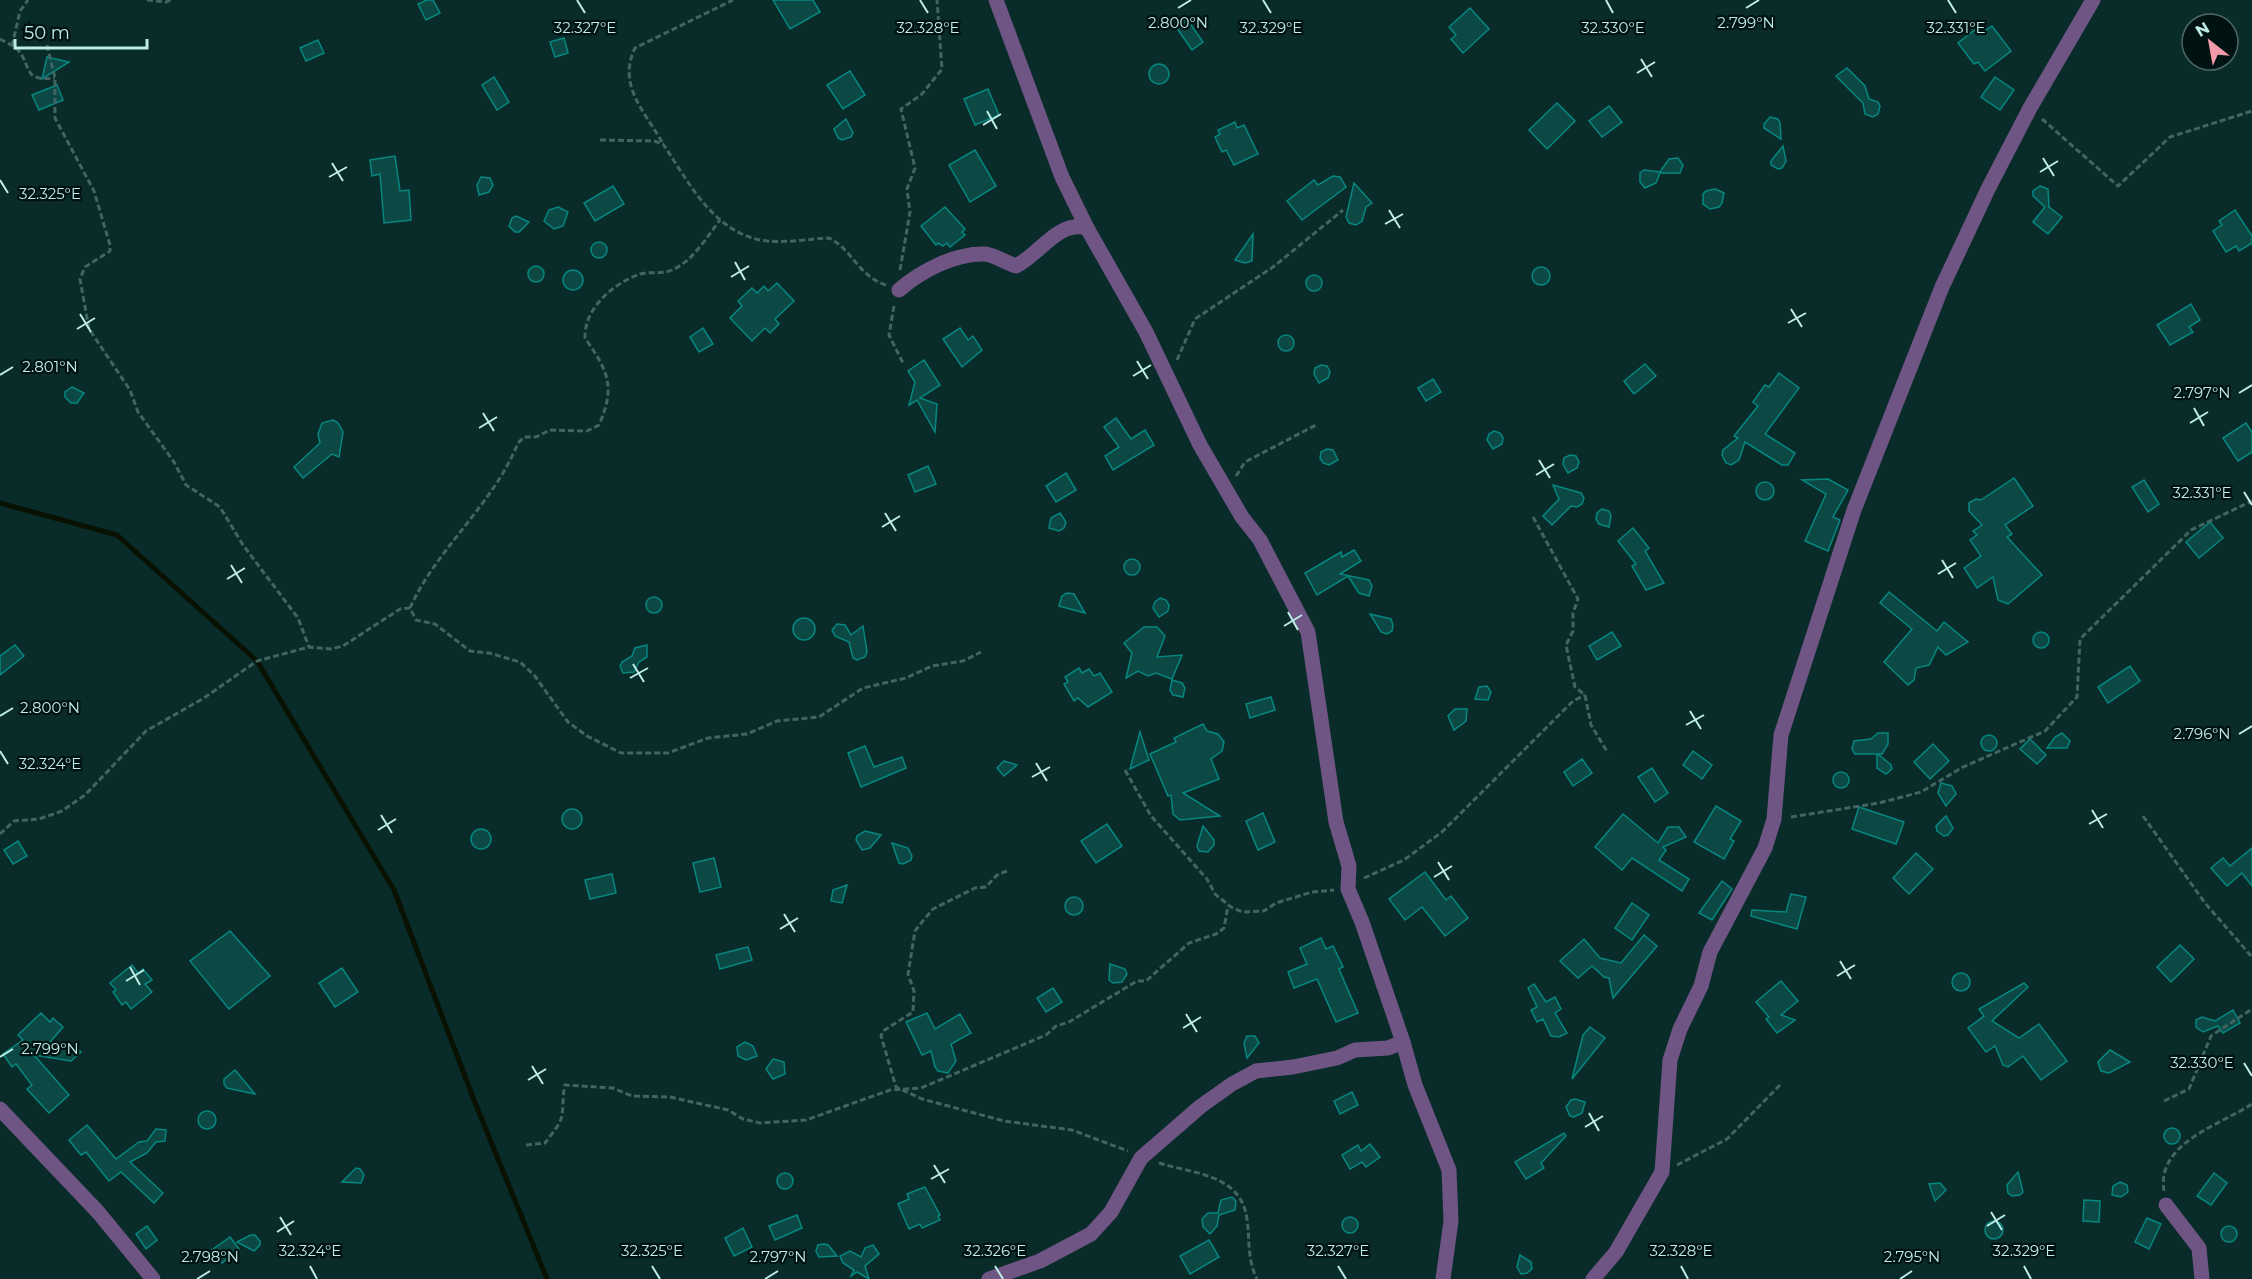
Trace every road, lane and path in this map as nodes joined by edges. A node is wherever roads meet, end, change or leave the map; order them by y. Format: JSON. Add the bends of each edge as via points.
{"nodes":[{"id":1,"x":28,"y":0,"type":"edge"},
{"id":2,"x":147,"y":0,"type":"edge"},
{"id":3,"x":171,"y":0,"type":"edge"},
{"id":4,"x":733,"y":0,"type":"edge"},
{"id":5,"x":937,"y":0,"type":"edge"},
{"id":6,"x":996,"y":0,"type":"edge"},
{"id":7,"x":2093,"y":0,"type":"edge"},
{"id":8,"x":0,"y":39,"type":"edge"},
{"id":9,"x":47,"y":45,"type":"dead end"},
{"id":10,"x":12,"y":46,"type":"junction"},
{"id":11,"x":55,"y":78,"type":"junction"},
{"id":12,"x":2030,"y":108,"type":"junction"},
{"id":13,"x":2252,"y":111,"type":"edge"},
{"id":14,"x":600,"y":140,"type":"dead end"},
{"id":15,"x":663,"y":144,"type":"junction"},
{"id":16,"x":915,"y":168,"type":"dead end"},
{"id":17,"x":1343,"y":210,"type":"dead end"},
{"id":18,"x":720,"y":220,"type":"junction"},
{"id":19,"x":1087,"y":228,"type":"junction"},
{"id":20,"x":899,"y":290,"type":"joint"},
{"id":21,"x":1168,"y":381,"type":"junction"},
{"id":22,"x":1318,"y":424,"type":"dead end"},
{"id":23,"x":1227,"y":490,"type":"junction"},
{"id":24,"x":2252,"y":501,"type":"edge"},
{"id":25,"x":1533,"y":517,"type":"dead end"},
{"id":26,"x":410,"y":608,"type":"junction"},
{"id":27,"x":309,"y":647,"type":"junction"},
{"id":28,"x":981,"y":652,"type":"dead end"},
{"id":29,"x":1585,"y":695,"type":"junction"},
{"id":30,"x":1608,"y":753,"type":"dead end"},
{"id":31,"x":1125,"y":770,"type":"dead end"},
{"id":32,"x":2143,"y":816,"type":"dead end"},
{"id":33,"x":1774,"y":819,"type":"junction"},
{"id":34,"x":0,"y":834,"type":"edge"},
{"id":35,"x":1007,"y":871,"type":"dead end"},
{"id":36,"x":1348,"y":889,"type":"junction"},
{"id":37,"x":1228,"y":906,"type":"junction"},
{"id":38,"x":2252,"y":957,"type":"edge"},
{"id":39,"x":2252,"y":1009,"type":"edge"},
{"id":40,"x":1403,"y":1042,"type":"junction"},
{"id":41,"x":1780,"y":1085,"type":"dead end"},
{"id":42,"x":901,"y":1090,"type":"junction"},
{"id":43,"x":2164,"y":1101,"type":"dead end"},
{"id":44,"x":2252,"y":1104,"type":"edge"},
{"id":45,"x":0,"y":1109,"type":"edge"},
{"id":46,"x":526,"y":1145,"type":"dead end"},
{"id":47,"x":1141,"y":1158,"type":"junction"},
{"id":48,"x":1662,"y":1172,"type":"junction"},
{"id":49,"x":2166,"y":1205,"type":"joint"},
{"id":50,"x":153,"y":1279,"type":"edge"},
{"id":51,"x":989,"y":1279,"type":"edge"},
{"id":52,"x":1257,"y":1279,"type":"edge"},
{"id":53,"x":1443,"y":1279,"type":"edge"},
{"id":54,"x":1593,"y":1279,"type":"edge"},
{"id":55,"x":2202,"y":1279,"type":"edge"}],
"edges":[{"from":1,"to":10,"type":"path","via":[[20,11]]},
{"from":2,"to":3,"type":"path"},
{"from":4,"to":15,"type":"path","via":[[635,48],[629,61],[632,96]]},
{"from":5,"to":16,"type":"path","via":[[942,69],[922,94],[901,109]]},
{"from":6,"to":19,"type":"street","via":[[1062,177]]},
{"from":7,"to":12,"type":"street"},
{"from":8,"to":10,"type":"path"},
{"from":9,"to":11,"type":"path"},
{"from":10,"to":11,"type":"path","via":[[28,73],[40,80]]},
{"from":11,"to":27,"type":"path","via":[[56,118],[94,191],[110,245],[110,251],[85,267],[80,279],[89,329],[186,485],[220,507],[243,546],[298,618]]},
{"from":12,"to":13,"type":"path","via":[[2118,186],[2170,136]]},
{"from":12,"to":33,"type":"street","via":[[1942,287],[1854,510],[1781,735]]},
{"from":14,"to":15,"type":"path"},
{"from":15,"to":18,"type":"path","via":[[704,204]]},
{"from":17,"to":21,"type":"path","via":[[1273,267],[1195,319]]},
{"from":18,"to":20,"type":"path","via":[[760,240],[832,239],[862,273]]},
{"from":18,"to":26,"type":"path","via":[[699,249],[671,271],[642,273],[609,290],[599,302],[585,331],[585,338],[609,380],[609,396],[599,425],[587,431],[550,430],[536,437],[524,437]]},
{"from":19,"to":20,"type":"street","via":[[1075,225],[1059,232],[1030,259],[1016,266],[988,254],[966,256],[915,276]]},
{"from":19,"to":21,"type":"street","via":[[1146,332]]},
{"from":21,"to":23,"type":"street"},
{"from":22,"to":23,"type":"path","via":[[1245,462]]},
{"from":23,"to":36,"type":"street","via":[[1260,540],[1308,632],[1336,822],[1349,866]]},
{"from":24,"to":33,"type":"path","via":[[2191,530],[2080,639],[2077,697],[2045,731],[1963,766],[1921,792],[1879,803]]},
{"from":25,"to":29,"type":"path","via":[[1578,599],[1573,631],[1566,645],[1575,687]]},
{"from":26,"to":27,"type":"path","via":[[392,612],[343,646]]},
{"from":26,"to":28,"type":"path","via":[[416,620],[435,624],[470,651],[509,658],[527,666],[568,722],[621,753],[668,753],[708,738],[747,734],[777,721],[819,717],[862,688],[906,678],[932,666],[963,661]]},
{"from":27,"to":34,"type":"path","via":[[257,661],[204,698],[146,731],[85,795],[62,811],[39,819],[14,821]]},
{"from":29,"to":30,"type":"path","via":[[1591,725]]},
{"from":29,"to":36,"type":"path","via":[[1573,701],[1435,838],[1404,860]]},
{"from":31,"to":37,"type":"path","via":[[1151,816]]},
{"from":32,"to":38,"type":"path","via":[[2205,903]]},
{"from":33,"to":48,"type":"street","via":[[1765,848],[1710,952],[1701,986],[1676,1039],[1670,1060]]},
{"from":35,"to":42,"type":"path","via":[[986,887],[975,888],[933,909],[915,932],[908,974],[914,991],[913,1012],[880,1036],[896,1087]]},
{"from":36,"to":37,"type":"path","via":[[1312,892],[1276,903],[1264,911],[1242,912]]},
{"from":36,"to":40,"type":"street"},
{"from":37,"to":42,"type":"path","via":[[1224,928],[1189,943],[1146,981],[1137,981],[1046,1035],[1003,1055],[921,1088]]},
{"from":39,"to":43,"type":"path","via":[[2211,1036],[2189,1089]]},
{"from":40,"to":47,"type":"street","via":[[1293,1067],[1256,1071],[1200,1106]]},
{"from":40,"to":53,"type":"street","via":[[1414,1085],[1449,1170],[1451,1221]]},
{"from":41,"to":48,"type":"path","via":[[1727,1139]]},
{"from":42,"to":46,"type":"path","via":[[890,1090],[806,1119],[760,1123],[718,1107],[670,1097],[632,1096],[613,1088],[565,1085],[562,1118],[552,1134],[545,1143]]},
{"from":42,"to":47,"type":"path","via":[[1004,1121],[1072,1130]]},
{"from":44,"to":49,"type":"path","via":[[2182,1144],[2162,1179]]},
{"from":45,"to":50,"type":"street","via":[[98,1212]]},
{"from":47,"to":51,"type":"street","via":[[1111,1212],[1091,1234],[1040,1261]]},
{"from":47,"to":52,"type":"path","via":[[1212,1176],[1236,1192],[1244,1204],[1250,1264]]},
{"from":48,"to":54,"type":"street","via":[[1616,1252]]},
{"from":49,"to":55,"type":"street","via":[[2199,1248]]}]}
